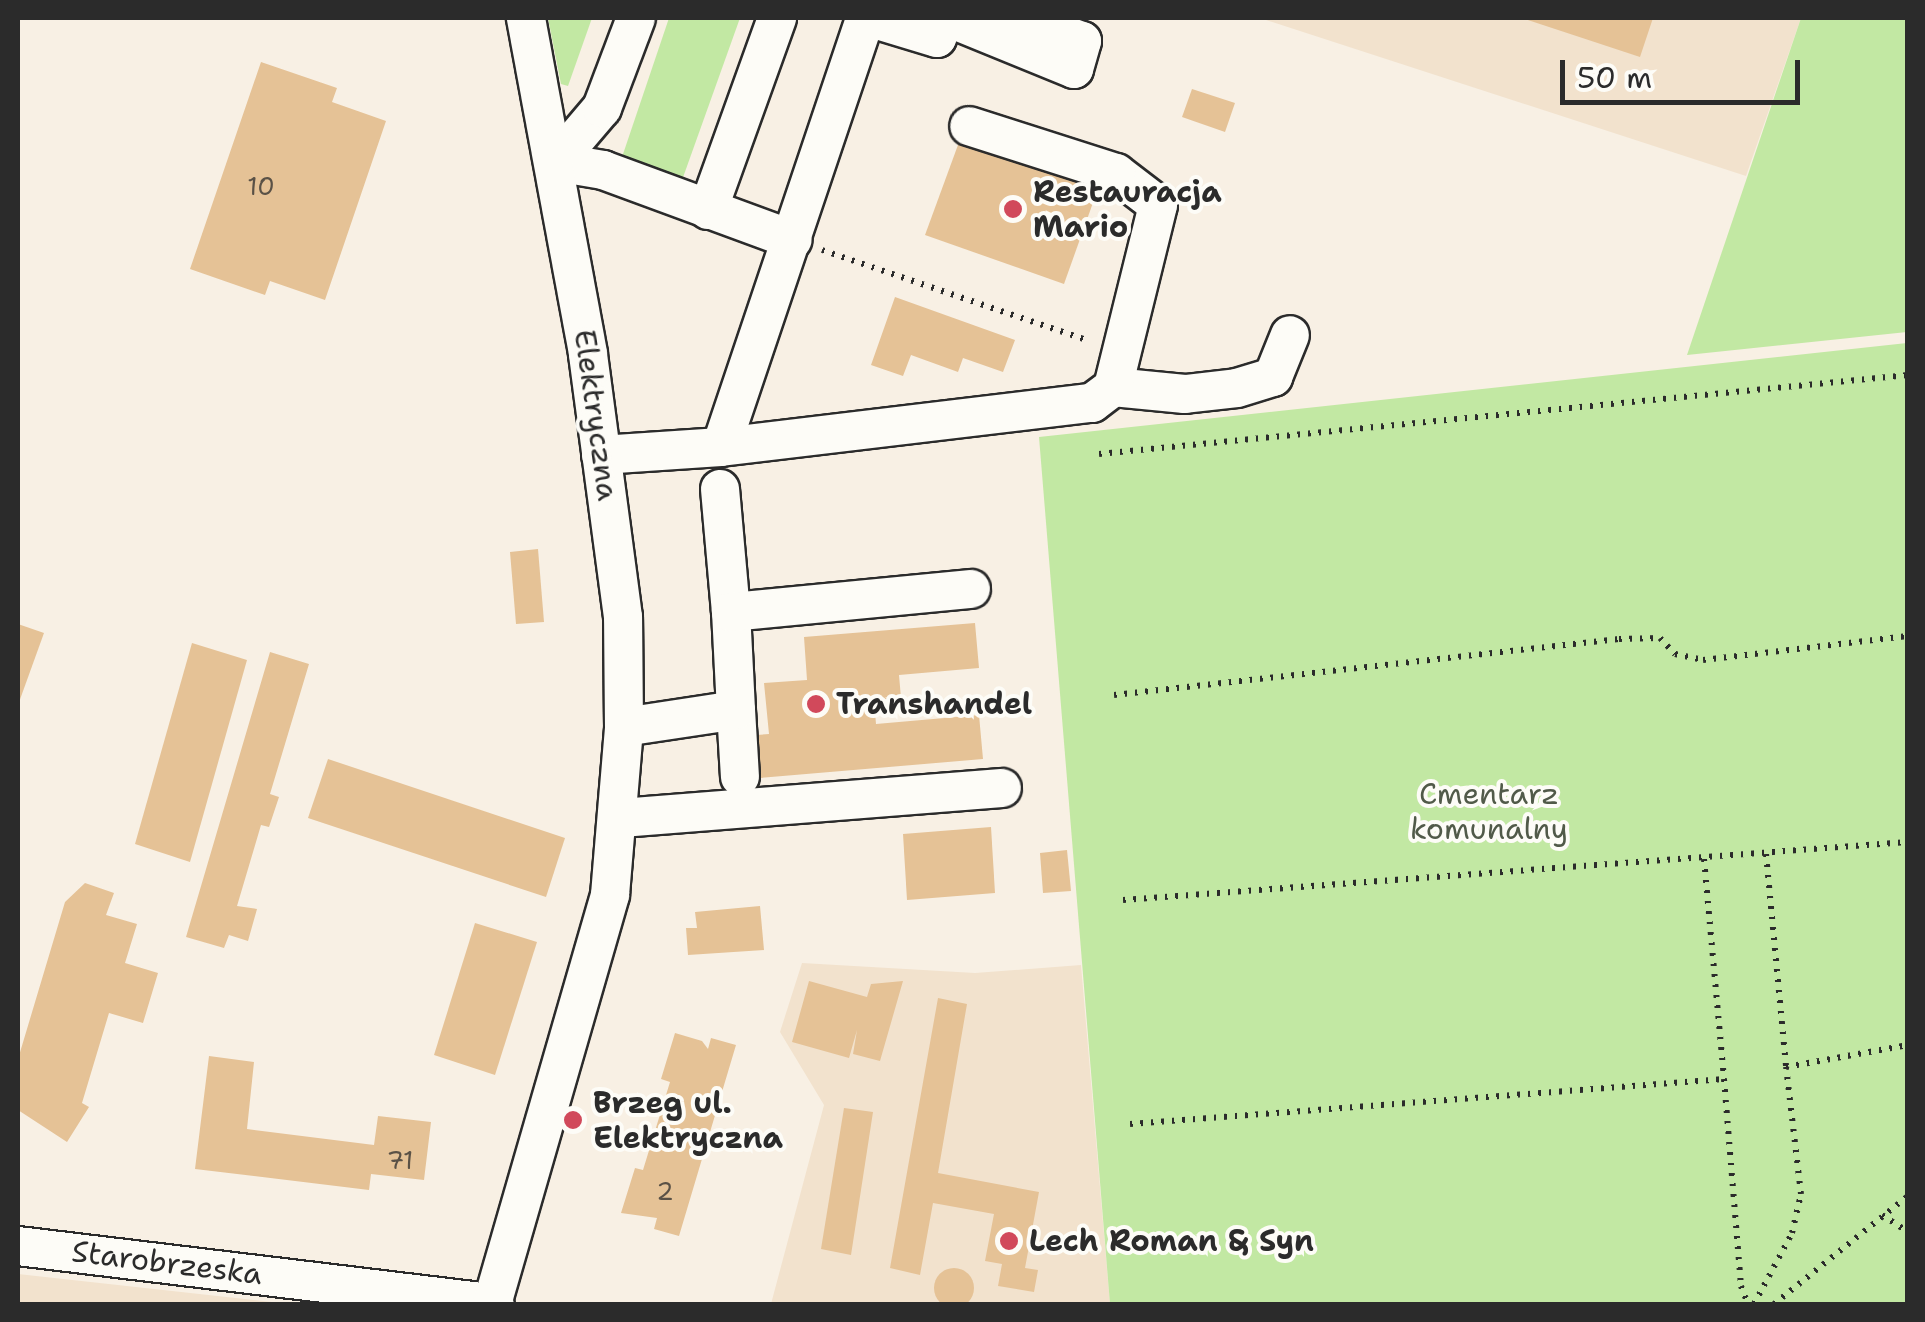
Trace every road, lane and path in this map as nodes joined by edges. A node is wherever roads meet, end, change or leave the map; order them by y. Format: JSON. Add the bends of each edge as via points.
{"nodes":[{"id":1,"x":526,"y":18,"type":"edge"},
{"id":2,"x":636,"y":18,"type":"edge"},
{"id":3,"x":776,"y":18,"type":"edge"},
{"id":4,"x":868,"y":18,"type":"edge"},
{"id":5,"x":947,"y":18,"type":"edge"},
{"id":6,"x":1019,"y":18,"type":"edge"},
{"id":7,"x":969,"y":126,"type":"dead end"},
{"id":8,"x":556,"y":162,"type":"junction"},
{"id":9,"x":708,"y":210,"type":"junction"},
{"id":10,"x":793,"y":240,"type":"junction"},
{"id":11,"x":1290,"y":335,"type":"dead end"},
{"id":12,"x":1118,"y":370,"type":"junction"},
{"id":13,"x":1908,"y":376,"type":"edge"},
{"id":14,"x":720,"y":448,"type":"junction"},
{"id":15,"x":1098,"y":454,"type":"dead end"},
{"id":16,"x":602,"y":455,"type":"junction"},
{"id":17,"x":720,"y":489,"type":"dead end"},
{"id":18,"x":970,"y":589,"type":"dead end"},
{"id":19,"x":731,"y":612,"type":"junction"},
{"id":20,"x":1908,"y":636,"type":"edge"},
{"id":21,"x":1114,"y":695,"type":"dead end"},
{"id":22,"x":736,"y":710,"type":"junction"},
{"id":23,"x":624,"y":727,"type":"junction"},
{"id":24,"x":740,"y":777,"type":"dead end"},
{"id":25,"x":1002,"y":788,"type":"dead end"},
{"id":26,"x":621,"y":818,"type":"junction"},
{"id":27,"x":1908,"y":842,"type":"edge"},
{"id":28,"x":1766,"y":854,"type":"junction"},
{"id":29,"x":1704,"y":858,"type":"junction"},
{"id":30,"x":1123,"y":900,"type":"dead end"},
{"id":31,"x":1908,"y":1045,"type":"edge"},
{"id":32,"x":1786,"y":1067,"type":"junction"},
{"id":33,"x":1724,"y":1079,"type":"junction"},
{"id":34,"x":1130,"y":1124,"type":"dead end"},
{"id":35,"x":1908,"y":1196,"type":"edge"},
{"id":36,"x":1882,"y":1214,"type":"junction"},
{"id":37,"x":1908,"y":1232,"type":"edge"},
{"id":38,"x":18,"y":1246,"type":"edge"},
{"id":39,"x":493,"y":1304,"type":"edge"},
{"id":40,"x":1751,"y":1304,"type":"edge"},
{"id":41,"x":1774,"y":1304,"type":"edge"}],
"edges":[{"from":1,"to":8,"type":"street","name":"Elektryczna"},
{"from":2,"to":8,"type":"street","via":[[602,108]]},
{"from":3,"to":9,"type":"street"},
{"from":4,"to":5,"type":"street","via":[[937,38]]},
{"from":4,"to":10,"type":"street"},
{"from":5,"to":6,"type":"street","via":[[1074,69],[1082,41]]},
{"from":7,"to":12,"type":"street","via":[[1116,173],[1158,205]]},
{"from":8,"to":9,"type":"street","via":[[604,170]]},
{"from":8,"to":16,"type":"street","name":"Elektryczna"},
{"from":9,"to":10,"type":"street"},
{"from":10,"to":12,"type":"path"},
{"from":10,"to":14,"type":"street"},
{"from":11,"to":12,"type":"street","via":[[1274,377],[1238,388],[1185,394]]},
{"from":12,"to":14,"type":"street","via":[[1092,403]]},
{"from":13,"to":15,"type":"path"},
{"from":14,"to":16,"type":"street"},
{"from":16,"to":23,"type":"street","name":"Elektryczna","via":[[623,617]]},
{"from":17,"to":19,"type":"street"},
{"from":18,"to":19,"type":"street"},
{"from":19,"to":22,"type":"street"},
{"from":20,"to":21,"type":"path","via":[[1704,660],[1675,654],[1660,638],[1619,639]]},
{"from":22,"to":23,"type":"street"},
{"from":22,"to":24,"type":"street"},
{"from":23,"to":26,"type":"street","name":"Elektryczna"},
{"from":25,"to":26,"type":"street"},
{"from":26,"to":39,"type":"street","name":"Elektryczna","via":[[610,896]]},
{"from":27,"to":28,"type":"path"},
{"from":28,"to":29,"type":"path"},
{"from":28,"to":32,"type":"path"},
{"from":29,"to":30,"type":"path"},
{"from":29,"to":33,"type":"path"},
{"from":31,"to":32,"type":"path"},
{"from":32,"to":40,"type":"path","via":[[1801,1194],[1792,1233]]},
{"from":33,"to":34,"type":"path"},
{"from":33,"to":40,"type":"path","via":[[1741,1286]]},
{"from":35,"to":36,"type":"path"},
{"from":36,"to":37,"type":"path"},
{"from":36,"to":41,"type":"path"},
{"from":38,"to":39,"type":"street","name":"Starobrzeska"}]}
